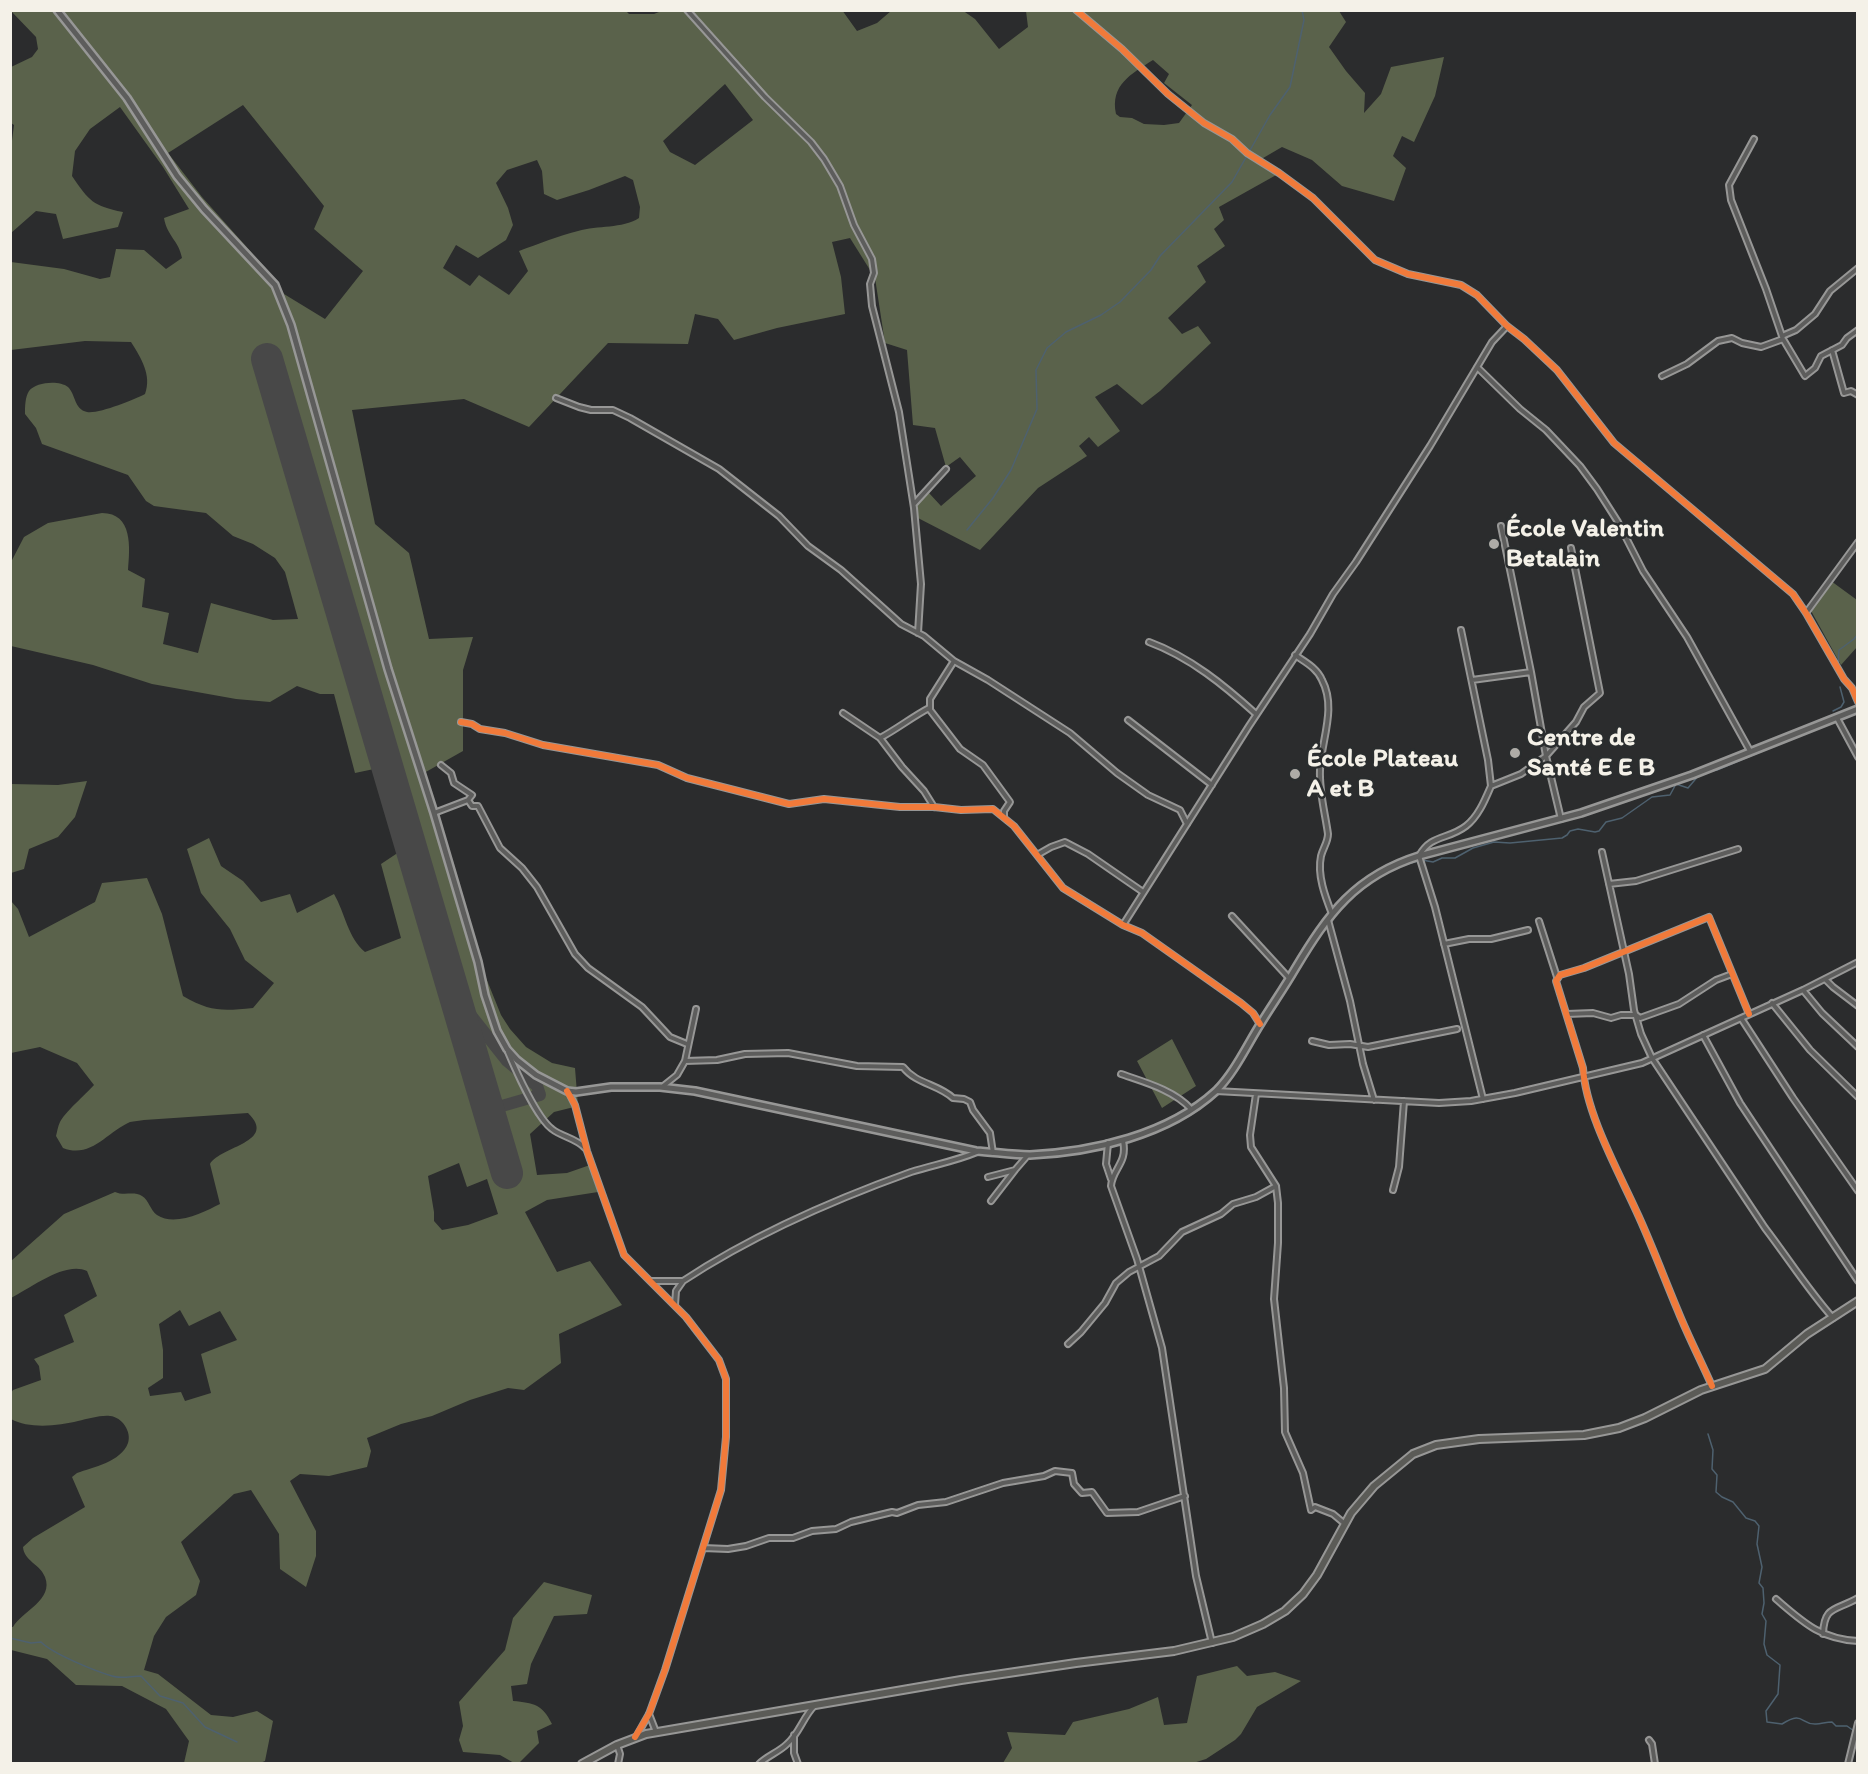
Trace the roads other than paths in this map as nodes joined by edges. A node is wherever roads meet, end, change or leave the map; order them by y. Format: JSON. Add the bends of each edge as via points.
{"nodes":[{"id":1,"x":57,"y":10,"type":"edge"},
{"id":2,"x":687,"y":10,"type":"edge"},
{"id":3,"x":1076,"y":10,"type":"edge"},
{"id":4,"x":1754,"y":139,"type":"dead end"},
{"id":5,"x":1857,"y":268,"type":"edge"},
{"id":6,"x":1507,"y":326,"type":"junction"},
{"id":7,"x":1857,"y":330,"type":"edge"},
{"id":8,"x":1782,"y":338,"type":"junction"},
{"id":9,"x":1832,"y":350,"type":"junction"},
{"id":10,"x":1477,"y":367,"type":"junction"},
{"id":11,"x":1662,"y":376,"type":"dead end"},
{"id":12,"x":1857,"y":396,"type":"edge"},
{"id":13,"x":556,"y":398,"type":"dead end"},
{"id":14,"x":946,"y":469,"type":"dead end"},
{"id":15,"x":914,"y":505,"type":"junction"},
{"id":16,"x":1501,"y":526,"type":"dead end"},
{"id":17,"x":1857,"y":542,"type":"edge"},
{"id":18,"x":1571,"y":548,"type":"dead end"},
{"id":19,"x":1806,"y":613,"type":"junction"},
{"id":20,"x":1461,"y":630,"type":"dead end"},
{"id":21,"x":918,"y":633,"type":"junction"},
{"id":22,"x":1149,"y":642,"type":"dead end"},
{"id":23,"x":1295,"y":655,"type":"junction"},
{"id":24,"x":954,"y":662,"type":"junction"},
{"id":25,"x":1531,"y":672,"type":"junction"},
{"id":26,"x":1472,"y":680,"type":"junction"},
{"id":27,"x":1852,"y":688,"type":"junction"},
{"id":28,"x":1857,"y":689,"type":"edge"},
{"id":29,"x":1857,"y":702,"type":"edge"},
{"id":30,"x":929,"y":708,"type":"junction"},
{"id":31,"x":1857,"y":709,"type":"edge"},
{"id":32,"x":843,"y":713,"type":"dead end"},
{"id":33,"x":1256,"y":714,"type":"junction"},
{"id":34,"x":1837,"y":718,"type":"junction"},
{"id":35,"x":1128,"y":720,"type":"dead end"},
{"id":36,"x":461,"y":722,"type":"dead end"},
{"id":37,"x":880,"y":738,"type":"junction"},
{"id":38,"x":1750,"y":751,"type":"junction"},
{"id":39,"x":1546,"y":756,"type":"junction"},
{"id":40,"x":1857,"y":757,"type":"edge"},
{"id":41,"x":441,"y":765,"type":"dead end"},
{"id":42,"x":1212,"y":785,"type":"junction"},
{"id":43,"x":1491,"y":786,"type":"junction"},
{"id":44,"x":468,"y":800,"type":"junction"},
{"id":45,"x":934,"y":807,"type":"junction"},
{"id":46,"x":434,"y":813,"type":"junction"},
{"id":47,"x":1004,"y":817,"type":"junction"},
{"id":48,"x":1561,"y":819,"type":"junction"},
{"id":49,"x":1187,"y":824,"type":"junction"},
{"id":50,"x":1738,"y":849,"type":"dead end"},
{"id":51,"x":1602,"y":852,"type":"dead end"},
{"id":52,"x":1037,"y":855,"type":"junction"},
{"id":53,"x":1419,"y":859,"type":"junction"},
{"id":54,"x":1609,"y":884,"type":"junction"},
{"id":55,"x":1143,"y":891,"type":"junction"},
{"id":56,"x":1332,"y":914,"type":"junction"},
{"id":57,"x":1232,"y":916,"type":"dead end"},
{"id":58,"x":1327,"y":919,"type":"junction"},
{"id":59,"x":1539,"y":921,"type":"dead end"},
{"id":60,"x":1123,"y":925,"type":"junction"},
{"id":61,"x":1528,"y":930,"type":"dead end"},
{"id":62,"x":1444,"y":944,"type":"junction"},
{"id":63,"x":1624,"y":951,"type":"junction"},
{"id":64,"x":1857,"y":962,"type":"edge"},
{"id":65,"x":1732,"y":974,"type":"junction"},
{"id":66,"x":1557,"y":977,"type":"junction"},
{"id":67,"x":1290,"y":978,"type":"junction"},
{"id":68,"x":1825,"y":979,"type":"junction"},
{"id":69,"x":1803,"y":990,"type":"junction"},
{"id":70,"x":1772,"y":1003,"type":"junction"},
{"id":71,"x":1857,"y":1006,"type":"edge"},
{"id":72,"x":696,"y":1009,"type":"dead end"},
{"id":73,"x":1567,"y":1014,"type":"junction"},
{"id":74,"x":1749,"y":1014,"type":"junction"},
{"id":75,"x":1636,"y":1015,"type":"junction"},
{"id":76,"x":1742,"y":1018,"type":"junction"},
{"id":77,"x":1260,"y":1024,"type":"junction"},
{"id":78,"x":1457,"y":1029,"type":"dead end"},
{"id":79,"x":1703,"y":1035,"type":"junction"},
{"id":80,"x":1312,"y":1041,"type":"dead end"},
{"id":81,"x":687,"y":1044,"type":"junction"},
{"id":82,"x":1360,"y":1047,"type":"junction"},
{"id":83,"x":1857,"y":1047,"type":"edge"},
{"id":84,"x":507,"y":1049,"type":"junction"},
{"id":85,"x":1652,"y":1058,"type":"junction"},
{"id":86,"x":685,"y":1060,"type":"junction"},
{"id":87,"x":1121,"y":1074,"type":"dead end"},
{"id":88,"x":1583,"y":1077,"type":"junction"},
{"id":89,"x":662,"y":1087,"type":"junction"},
{"id":90,"x":567,"y":1091,"type":"junction"},
{"id":91,"x":1215,"y":1091,"type":"junction"},
{"id":92,"x":1256,"y":1094,"type":"junction"},
{"id":93,"x":1857,"y":1097,"type":"edge"},
{"id":94,"x":1483,"y":1099,"type":"junction"},
{"id":95,"x":1374,"y":1100,"type":"junction"},
{"id":96,"x":1404,"y":1101,"type":"junction"},
{"id":97,"x":1191,"y":1109,"type":"junction"},
{"id":98,"x":1123,"y":1141,"type":"junction"},
{"id":99,"x":1108,"y":1143,"type":"junction"},
{"id":100,"x":587,"y":1151,"type":"junction"},
{"id":101,"x":980,"y":1151,"type":"junction"},
{"id":102,"x":993,"y":1153,"type":"junction"},
{"id":103,"x":1028,"y":1155,"type":"junction"},
{"id":104,"x":1015,"y":1170,"type":"junction"},
{"id":105,"x":988,"y":1177,"type":"dead end"},
{"id":106,"x":1111,"y":1180,"type":"junction"},
{"id":107,"x":1276,"y":1185,"type":"junction"},
{"id":108,"x":1393,"y":1190,"type":"dead end"},
{"id":109,"x":1857,"y":1191,"type":"edge"},
{"id":110,"x":992,"y":1201,"type":"dead end"},
{"id":111,"x":1139,"y":1266,"type":"junction"},
{"id":112,"x":649,"y":1281,"type":"junction"},
{"id":113,"x":683,"y":1281,"type":"junction"},
{"id":114,"x":1857,"y":1281,"type":"edge"},
{"id":115,"x":1857,"y":1301,"type":"edge"},
{"id":116,"x":675,"y":1305,"type":"junction"},
{"id":117,"x":1833,"y":1318,"type":"junction"},
{"id":118,"x":1068,"y":1344,"type":"dead end"},
{"id":119,"x":1712,"y":1386,"type":"junction"},
{"id":120,"x":1185,"y":1496,"type":"junction"},
{"id":121,"x":1345,"y":1524,"type":"junction"},
{"id":122,"x":703,"y":1548,"type":"junction"},
{"id":123,"x":1857,"y":1598,"type":"edge"},
{"id":124,"x":1776,"y":1599,"type":"dead end"},
{"id":125,"x":1823,"y":1635,"type":"junction"},
{"id":126,"x":1857,"y":1641,"type":"edge"},
{"id":127,"x":1212,"y":1643,"type":"junction"},
{"id":128,"x":815,"y":1705,"type":"junction"},
{"id":129,"x":649,"y":1714,"type":"junction"},
{"id":130,"x":1857,"y":1723,"type":"edge"},
{"id":131,"x":657,"y":1732,"type":"junction"},
{"id":132,"x":794,"y":1734,"type":"junction"},
{"id":133,"x":635,"y":1737,"type":"junction"},
{"id":134,"x":1649,"y":1740,"type":"dead end"},
{"id":135,"x":617,"y":1745,"type":"junction"},
{"id":136,"x":582,"y":1764,"type":"edge"},
{"id":137,"x":618,"y":1764,"type":"edge"},
{"id":138,"x":759,"y":1764,"type":"edge"},
{"id":139,"x":798,"y":1764,"type":"edge"},
{"id":140,"x":1655,"y":1764,"type":"edge"},
{"id":141,"x":1848,"y":1764,"type":"edge"}],
"edges":[{"from":1,"to":46,"type":"main road","via":[[128,98],[177,176],[278,292]]},
{"from":2,"to":15,"type":"street","via":[[765,98],[811,142],[840,186],[872,259],[872,306],[899,412]]},
{"from":3,"to":6,"type":"street","via":[[1204,123],[1232,138],[1247,153],[1313,198],[1375,260],[1408,274],[1461,285],[1477,295]]},
{"from":4,"to":8,"type":"street","via":[[1729,185],[1731,200]]},
{"from":5,"to":8,"type":"street","via":[[1830,291],[1815,314]]},
{"from":6,"to":10,"type":"street"},
{"from":6,"to":19,"type":"street","via":[[1557,370],[1614,443],[1784,586]]},
{"from":7,"to":9,"type":"street"},
{"from":8,"to":9,"type":"street","via":[[1805,376],[1821,356]]},
{"from":8,"to":11,"type":"street","via":[[1761,347],[1724,339]]},
{"from":9,"to":12,"type":"street","via":[[1844,393],[1851,391]]},
{"from":10,"to":23,"type":"street","via":[[1431,446]]},
{"from":10,"to":38,"type":"street","via":[[1546,430],[1597,489],[1643,571],[1687,637]]},
{"from":13,"to":21,"type":"street","via":[[591,410],[613,410],[719,469],[896,620]]},
{"from":14,"to":15,"type":"street"},
{"from":15,"to":21,"type":"street","via":[[921,584]]},
{"from":16,"to":25,"type":"street"},
{"from":17,"to":19,"type":"street"},
{"from":18,"to":39,"type":"street","via":[[1599,693]]},
{"from":19,"to":27,"type":"street"},
{"from":20,"to":26,"type":"street"},
{"from":21,"to":24,"type":"street"},
{"from":22,"to":33,"type":"street","via":[[1188,661]]},
{"from":23,"to":33,"type":"street"},
{"from":23,"to":56,"type":"street","via":[[1319,674],[1327,693],[1328,723],[1320,773],[1328,837],[1320,873]]},
{"from":24,"to":30,"type":"street","via":[[930,699]]},
{"from":24,"to":49,"type":"street","via":[[1070,733],[1141,790],[1180,810]]},
{"from":25,"to":26,"type":"street"},
{"from":25,"to":39,"type":"street"},
{"from":26,"to":43,"type":"street"},
{"from":27,"to":28,"type":"street"},
{"from":27,"to":29,"type":"street"},
{"from":30,"to":37,"type":"street"},
{"from":30,"to":47,"type":"street","via":[[960,749],[983,765],[1010,802]]},
{"from":31,"to":34,"type":"main road"},
{"from":32,"to":37,"type":"street"},
{"from":33,"to":42,"type":"street"},
{"from":34,"to":38,"type":"main road"},
{"from":34,"to":40,"type":"street"},
{"from":35,"to":42,"type":"street"},
{"from":36,"to":45,"type":"street","via":[[543,745],[658,765],[687,778],[789,804],[824,799]]},
{"from":37,"to":45,"type":"street"},
{"from":38,"to":48,"type":"main road"},
{"from":39,"to":43,"type":"street","via":[[1521,774]]},
{"from":39,"to":48,"type":"street"},
{"from":41,"to":44,"type":"street","via":[[452,773],[454,783],[472,795]]},
{"from":42,"to":49,"type":"street"},
{"from":43,"to":53,"type":"street","via":[[1465,827],[1429,842]]},
{"from":44,"to":46,"type":"street"},
{"from":44,"to":81,"type":"street","via":[[472,806],[478,806],[500,848],[537,887],[580,959],[642,1007],[670,1037]]},
{"from":45,"to":47,"type":"street","via":[[988,808]]},
{"from":46,"to":84,"type":"main road","via":[[489,1010]]},
{"from":47,"to":52,"type":"street"},
{"from":48,"to":53,"type":"main road"},
{"from":49,"to":55,"type":"street"},
{"from":50,"to":54,"type":"street","via":[[1636,880]]},
{"from":51,"to":54,"type":"street"},
{"from":52,"to":55,"type":"street","via":[[1065,842]]},
{"from":52,"to":60,"type":"street","via":[[1063,888]]},
{"from":53,"to":56,"type":"main road","via":[[1396,863],[1379,872]]},
{"from":53,"to":62,"type":"street"},
{"from":54,"to":63,"type":"street"},
{"from":55,"to":60,"type":"street"},
{"from":56,"to":58,"type":"main road"},
{"from":57,"to":67,"type":"street"},
{"from":58,"to":67,"type":"main road"},
{"from":58,"to":82,"type":"street"},
{"from":59,"to":66,"type":"street"},
{"from":60,"to":77,"type":"street","via":[[1142,933],[1241,1003]]},
{"from":61,"to":62,"type":"street"},
{"from":62,"to":94,"type":"street"},
{"from":63,"to":65,"type":"street","via":[[1709,917]]},
{"from":63,"to":66,"type":"street"},
{"from":63,"to":75,"type":"street"},
{"from":64,"to":68,"type":"street"},
{"from":65,"to":74,"type":"street"},
{"from":65,"to":75,"type":"street","via":[[1679,1004],[1640,1018]]},
{"from":66,"to":73,"type":"street"},
{"from":67,"to":77,"type":"main road"},
{"from":68,"to":69,"type":"street"},
{"from":68,"to":71,"type":"street"},
{"from":69,"to":70,"type":"street"},
{"from":69,"to":83,"type":"street"},
{"from":70,"to":74,"type":"street"},
{"from":70,"to":93,"type":"street","via":[[1810,1050]]},
{"from":72,"to":81,"type":"street"},
{"from":73,"to":75,"type":"street","via":[[1593,1013],[1611,1018]]},
{"from":73,"to":88,"type":"street"},
{"from":74,"to":76,"type":"street"},
{"from":75,"to":85,"type":"street"},
{"from":76,"to":79,"type":"street"},
{"from":76,"to":109,"type":"street"},
{"from":77,"to":91,"type":"main road"},
{"from":78,"to":82,"type":"street"},
{"from":79,"to":85,"type":"street"},
{"from":79,"to":114,"type":"street","via":[[1740,1103]]},
{"from":80,"to":82,"type":"street"},
{"from":81,"to":86,"type":"street"},
{"from":82,"to":95,"type":"street"},
{"from":84,"to":90,"type":"main road","via":[[536,1075]]},
{"from":84,"to":100,"type":"street","via":[[543,1121]]},
{"from":85,"to":88,"type":"street"},
{"from":85,"to":117,"type":"street","via":[[1808,1290]]},
{"from":86,"to":89,"type":"street","via":[[677,1075]]},
{"from":86,"to":102,"type":"street","via":[[788,1053],[857,1066],[903,1067],[918,1080],[970,1102],[990,1133]]},
{"from":87,"to":97,"type":"street","via":[[1170,1094]]},
{"from":88,"to":94,"type":"street"},
{"from":88,"to":119,"type":"street","via":[[1605,1144]]},
{"from":89,"to":90,"type":"main road"},
{"from":89,"to":101,"type":"main road"},
{"from":90,"to":100,"type":"street","via":[[576,1105]]},
{"from":91,"to":92,"type":"street"},
{"from":91,"to":97,"type":"main road"},
{"from":92,"to":95,"type":"street"},
{"from":92,"to":107,"type":"street","via":[[1251,1147]]},
{"from":94,"to":96,"type":"street"},
{"from":95,"to":96,"type":"street"},
{"from":96,"to":108,"type":"street","via":[[1399,1167]]},
{"from":97,"to":98,"type":"main road","via":[[1162,1126]]},
{"from":98,"to":99,"type":"main road"},
{"from":98,"to":106,"type":"street","via":[[1123,1156]]},
{"from":99,"to":103,"type":"main road"},
{"from":99,"to":106,"type":"street","via":[[1106,1164]]},
{"from":100,"to":112,"type":"street","via":[[618,1243],[629,1262]]},
{"from":101,"to":102,"type":"main road"},
{"from":101,"to":113,"type":"street","via":[[911,1172],[836,1202],[744,1245]]},
{"from":102,"to":103,"type":"main road"},
{"from":103,"to":104,"type":"street"},
{"from":104,"to":105,"type":"street"},
{"from":104,"to":110,"type":"street"},
{"from":106,"to":111,"type":"street"},
{"from":107,"to":111,"type":"street","via":[[1182,1232],[1159,1256]]},
{"from":107,"to":121,"type":"street","via":[[1278,1243],[1274,1299],[1285,1432],[1303,1473],[1310,1509],[1315,1507],[1333,1514]]},
{"from":111,"to":118,"type":"street","via":[[1116,1283],[1105,1303]]},
{"from":111,"to":120,"type":"street","via":[[1162,1348]]},
{"from":112,"to":113,"type":"street"},
{"from":112,"to":116,"type":"street"},
{"from":113,"to":116,"type":"street","via":[[676,1290]]},
{"from":115,"to":117,"type":"main road"},
{"from":116,"to":122,"type":"street","via":[[719,1360],[726,1379],[721,1490]]},
{"from":117,"to":119,"type":"main road","via":[[1765,1369]]},
{"from":119,"to":121,"type":"main road","via":[[1645,1418],[1604,1432],[1479,1439],[1419,1450],[1374,1486]]},
{"from":120,"to":122,"type":"street","via":[[1138,1512],[1107,1514],[1092,1492],[1082,1493],[1076,1488],[1072,1473],[1060,1470],[946,1502],[860,1519],[836,1529],[793,1538],[769,1538],[728,1549]]},
{"from":120,"to":127,"type":"street","via":[[1196,1576]]},
{"from":121,"to":127,"type":"main road","via":[[1317,1575],[1294,1603],[1263,1624]]},
{"from":122,"to":129,"type":"street"},
{"from":123,"to":125,"type":"street","via":[[1829,1611]]},
{"from":124,"to":125,"type":"street"},
{"from":125,"to":126,"type":"street"},
{"from":127,"to":128,"type":"main road"},
{"from":128,"to":131,"type":"main road"},
{"from":128,"to":132,"type":"street"},
{"from":129,"to":131,"type":"street"},
{"from":129,"to":133,"type":"street"},
{"from":130,"to":141,"type":"street"},
{"from":131,"to":133,"type":"main road"},
{"from":132,"to":138,"type":"street","via":[[787,1744]]},
{"from":132,"to":139,"type":"street"},
{"from":133,"to":135,"type":"main road"},
{"from":134,"to":140,"type":"street"},
{"from":135,"to":136,"type":"main road"},
{"from":135,"to":137,"type":"street"}]}
